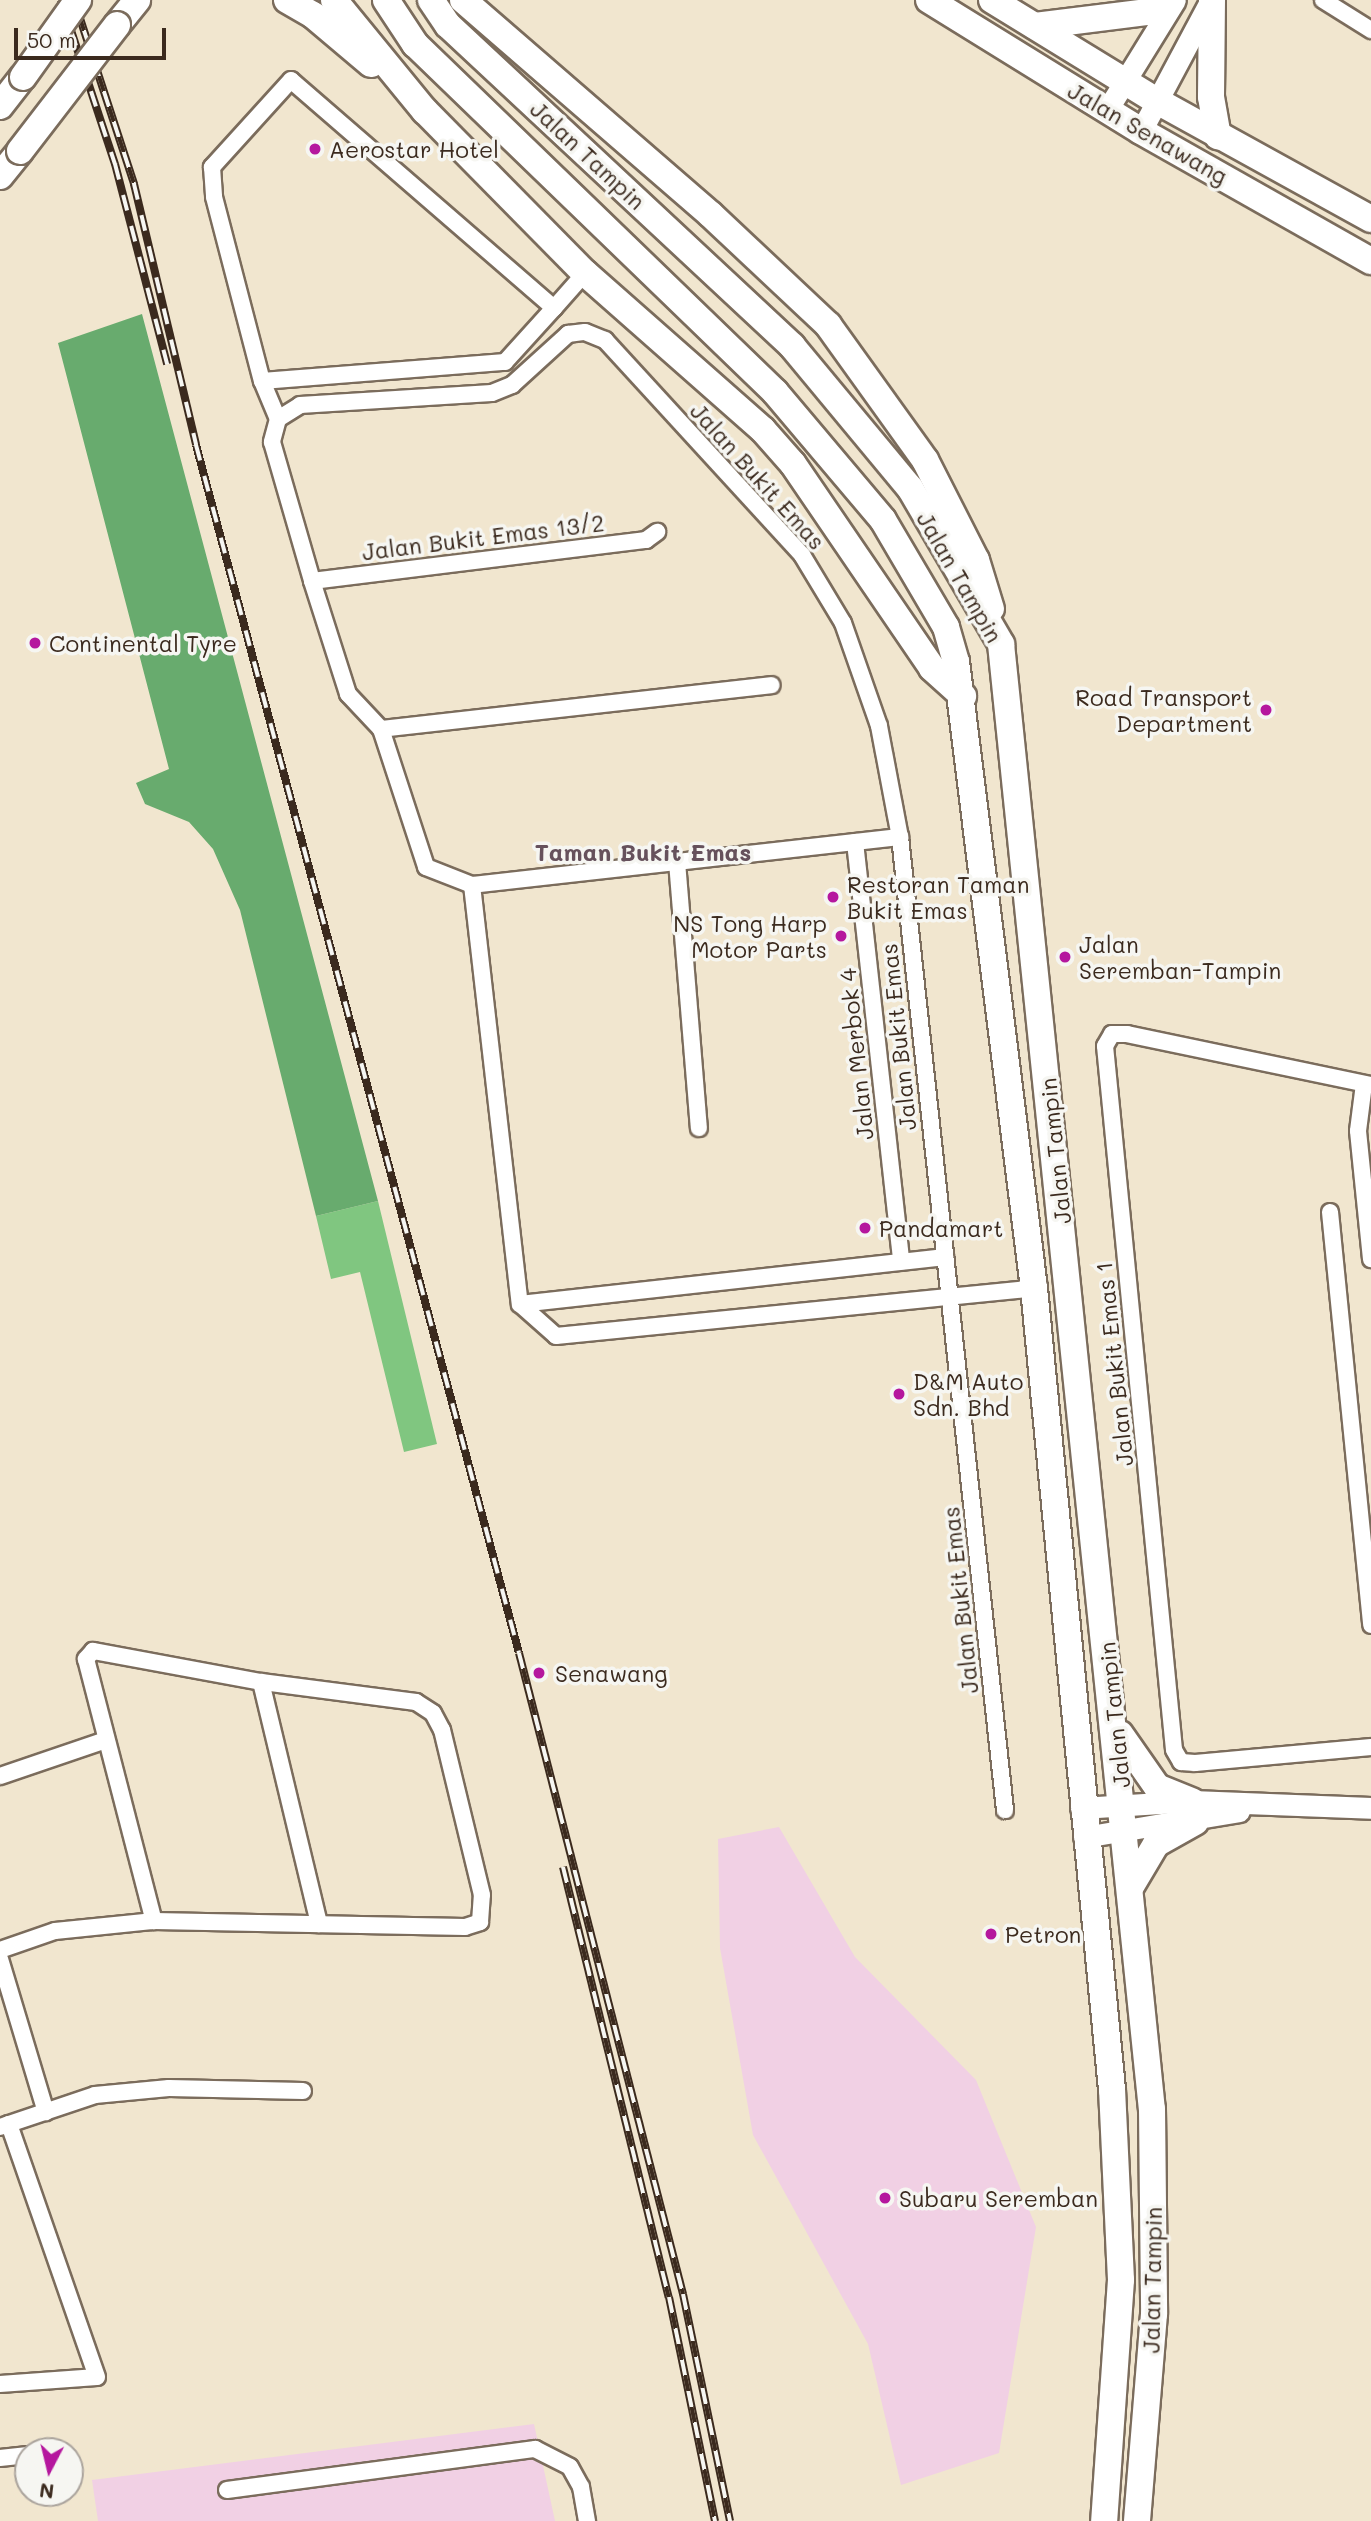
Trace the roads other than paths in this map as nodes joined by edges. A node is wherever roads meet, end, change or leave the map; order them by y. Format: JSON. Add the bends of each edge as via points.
{"nodes":[{"id":1,"x":78,"y":0,"type":"edge"},
{"id":2,"x":137,"y":0,"type":"edge"},
{"id":3,"x":287,"y":0,"type":"edge"},
{"id":4,"x":334,"y":0,"type":"edge"},
{"id":5,"x":386,"y":0,"type":"edge"},
{"id":6,"x":431,"y":0,"type":"edge"},
{"id":7,"x":929,"y":0,"type":"edge"},
{"id":8,"x":992,"y":0,"type":"edge"},
{"id":9,"x":1166,"y":0,"type":"edge"},
{"id":10,"x":1175,"y":0,"type":"edge"},
{"id":11,"x":1211,"y":0,"type":"edge"},
{"id":12,"x":1323,"y":0,"type":"edge"},
{"id":13,"x":464,"y":1,"type":"edge"},
{"id":14,"x":1035,"y":26,"type":"junction"},
{"id":15,"x":1371,"y":30,"type":"edge"},
{"id":16,"x":1126,"y":82,"type":"junction"},
{"id":17,"x":1157,"y":101,"type":"junction"},
{"id":18,"x":0,"y":106,"type":"edge"},
{"id":19,"x":1107,"y":110,"type":"junction"},
{"id":20,"x":425,"y":111,"type":"junction"},
{"id":21,"x":1141,"y":131,"type":"junction"},
{"id":22,"x":1218,"y":136,"type":"junction"},
{"id":23,"x":0,"y":176,"type":"edge"},
{"id":24,"x":1371,"y":219,"type":"edge"},
{"id":25,"x":1371,"y":261,"type":"edge"},
{"id":26,"x":585,"y":273,"type":"junction"},
{"id":27,"x":554,"y":308,"type":"junction"},
{"id":28,"x":262,"y":381,"type":"junction"},
{"id":29,"x":278,"y":419,"type":"junction"},
{"id":30,"x":657,"y":531,"type":"dead end"},
{"id":31,"x":312,"y":581,"type":"junction"},
{"id":32,"x":1001,"y":644,"type":"junction"},
{"id":33,"x":772,"y":685,"type":"dead end"},
{"id":34,"x":963,"y":696,"type":"junction"},
{"id":35,"x":381,"y":729,"type":"junction"},
{"id":36,"x":900,"y":837,"type":"junction"},
{"id":37,"x":855,"y":842,"type":"junction"},
{"id":38,"x":677,"y":862,"type":"junction"},
{"id":39,"x":472,"y":885,"type":"junction"},
{"id":40,"x":1368,"y":1085,"type":"edge"},
{"id":41,"x":699,"y":1128,"type":"dead end"},
{"id":42,"x":1330,"y":1212,"type":"dead end"},
{"id":43,"x":944,"y":1257,"type":"junction"},
{"id":44,"x":1371,"y":1259,"type":"edge"},
{"id":45,"x":901,"y":1261,"type":"junction"},
{"id":46,"x":1034,"y":1289,"type":"junction"},
{"id":47,"x":951,"y":1297,"type":"junction"},
{"id":48,"x":520,"y":1304,"type":"junction"},
{"id":49,"x":1371,"y":1625,"type":"edge"},
{"id":50,"x":261,"y":1682,"type":"junction"},
{"id":51,"x":1115,"y":1727,"type":"junction"},
{"id":52,"x":106,"y":1740,"type":"junction"},
{"id":53,"x":1371,"y":1747,"type":"edge"},
{"id":54,"x":0,"y":1776,"type":"edge"},
{"id":55,"x":1123,"y":1803,"type":"junction"},
{"id":56,"x":1081,"y":1808,"type":"junction"},
{"id":57,"x":1371,"y":1808,"type":"edge"},
{"id":58,"x":1005,"y":1810,"type":"dead end"},
{"id":59,"x":1194,"y":1811,"type":"junction"},
{"id":60,"x":1126,"y":1833,"type":"junction"},
{"id":61,"x":1084,"y":1837,"type":"junction"},
{"id":62,"x":1131,"y":1886,"type":"junction"},
{"id":63,"x":154,"y":1920,"type":"junction"},
{"id":64,"x":319,"y":1924,"type":"junction"},
{"id":65,"x":0,"y":1950,"type":"edge"},
{"id":66,"x":0,"y":1959,"type":"edge"},
{"id":67,"x":303,"y":2091,"type":"dead end"},
{"id":68,"x":46,"y":2112,"type":"junction"},
{"id":69,"x":4,"y":2126,"type":"edge"},
{"id":70,"x":0,"y":2384,"type":"edge"},
{"id":71,"x":227,"y":2490,"type":"dead end"},
{"id":72,"x":587,"y":2521,"type":"edge"},
{"id":73,"x":1104,"y":2521,"type":"edge"},
{"id":74,"x":1137,"y":2521,"type":"edge"}],
"edges":[{"from":1,"to":18,"type":"main road","bridge":true},
{"from":2,"to":23,"type":"main road","bridge":true},
{"from":3,"to":20,"type":"main road","via":[[313,15]]},
{"from":4,"to":20,"type":"main road"},
{"from":5,"to":34,"type":"main road","name":"Jalan Tampin","via":[[415,44],[775,392],[883,520],[946,627]]},
{"from":6,"to":32,"type":"main road","name":"Jalan Tampin","via":[[448,25],[792,346],[910,488]]},
{"from":7,"to":19,"type":"main road","name":"Jalan Senawang"},
{"from":8,"to":14,"type":"main road","name":"Jalan Senawang"},
{"from":9,"to":14,"type":"main road","via":[[1148,12]]},
{"from":10,"to":16,"type":"street"},
{"from":11,"to":17,"type":"street"},
{"from":11,"to":22,"type":"main road","via":[[1211,84]]},
{"from":12,"to":15,"type":"street"},
{"from":13,"to":32,"type":"main road","via":[[711,215],[828,325],[925,460],[976,559]]},
{"from":14,"to":16,"type":"main road","name":"Jalan Senawang"},
{"from":16,"to":17,"type":"main road","name":"Jalan Senawang"},
{"from":16,"to":19,"type":"street"},
{"from":17,"to":21,"type":"street"},
{"from":17,"to":22,"type":"main road","name":"Jalan Senawang"},
{"from":19,"to":21,"type":"main road","name":"Jalan Senawang"},
{"from":20,"to":26,"type":"main road"},
{"from":21,"to":25,"type":"main road","name":"Jalan Senawang"},
{"from":22,"to":24,"type":"main road","name":"Jalan Senawang"},
{"from":26,"to":27,"type":"street"},
{"from":26,"to":34,"type":"main road","via":[[763,430],[793,464],[932,668]]},
{"from":27,"to":28,"type":"street","via":[[505,362]]},
{"from":27,"to":28,"type":"street","via":[[291,80],[212,167],[214,197]]},
{"from":28,"to":29,"type":"street"},
{"from":29,"to":31,"type":"street","via":[[272,442]]},
{"from":29,"to":36,"type":"street","name":"Jalan Bukit Emas","via":[[300,405],[492,393],[512,385],[568,334],[585,332],[605,340],[802,555],[843,623],[879,726]]},
{"from":30,"to":31,"type":"street","name":"Jalan Bukit Emas 13/2","via":[[646,540]]},
{"from":31,"to":35,"type":"street","via":[[348,694]]},
{"from":32,"to":51,"type":"main road","name":"Jalan Tampin"},
{"from":33,"to":35,"type":"street"},
{"from":34,"to":46,"type":"main road","name":"Jalan Tampin"},
{"from":35,"to":39,"type":"street","via":[[426,867]]},
{"from":36,"to":37,"type":"street"},
{"from":36,"to":43,"type":"street","name":"Jalan Bukit Emas"},
{"from":37,"to":38,"type":"street"},
{"from":37,"to":45,"type":"street","name":"Jalan Merbok 4"},
{"from":38,"to":39,"type":"street"},
{"from":38,"to":41,"type":"street"},
{"from":39,"to":48,"type":"street"},
{"from":40,"to":44,"type":"street","via":[[1358,1131]]},
{"from":40,"to":53,"type":"street","name":"Jalan Bukit Emas 1","via":[[1127,1034],[1112,1034],[1105,1046],[1174,1750],[1181,1762],[1195,1763]]},
{"from":42,"to":49,"type":"street"},
{"from":43,"to":45,"type":"street"},
{"from":43,"to":47,"type":"street","name":"Jalan Bukit Emas"},
{"from":45,"to":48,"type":"street"},
{"from":46,"to":47,"type":"street"},
{"from":46,"to":56,"type":"main road","name":"Jalan Tampin"},
{"from":47,"to":48,"type":"street","via":[[586,1336],[556,1336]]},
{"from":47,"to":58,"type":"street","name":"Jalan Bukit Emas"},
{"from":50,"to":52,"type":"street","via":[[93,1651],[86,1659]]},
{"from":50,"to":64,"type":"street"},
{"from":50,"to":64,"type":"street","via":[[416,1702],[433,1713],[442,1730],[482,1895],[480,1922],[465,1927]]},
{"from":51,"to":55,"type":"main road","name":"Jalan Tampin"},
{"from":51,"to":59,"type":"main road","via":[[1157,1787]]},
{"from":52,"to":54,"type":"street"},
{"from":52,"to":63,"type":"street"},
{"from":55,"to":56,"type":"street"},
{"from":55,"to":59,"type":"street"},
{"from":55,"to":60,"type":"main road","name":"Jalan Tampin"},
{"from":56,"to":61,"type":"main road","name":"Jalan Tampin"},
{"from":57,"to":59,"type":"street"},
{"from":59,"to":60,"type":"street"},
{"from":59,"to":62,"type":"main road","via":[[1156,1844]]},
{"from":60,"to":61,"type":"street"},
{"from":60,"to":62,"type":"main road","name":"Jalan Tampin"},
{"from":61,"to":73,"type":"main road","name":"Jalan Tampin","via":[[1112,2089],[1121,2280]]},
{"from":62,"to":74,"type":"main road","name":"Jalan Tampin","via":[[1152,2109],[1152,2342]]},
{"from":63,"to":64,"type":"street"},
{"from":63,"to":65,"type":"street","via":[[55,1931]]},
{"from":66,"to":68,"type":"street"},
{"from":67,"to":68,"type":"street","via":[[169,2088],[95,2095]]},
{"from":68,"to":69,"type":"street"},
{"from":69,"to":70,"type":"street","via":[[97,2378]]},
{"from":71,"to":72,"type":"street","via":[[535,2449],[570,2467],[580,2487]]}]}
